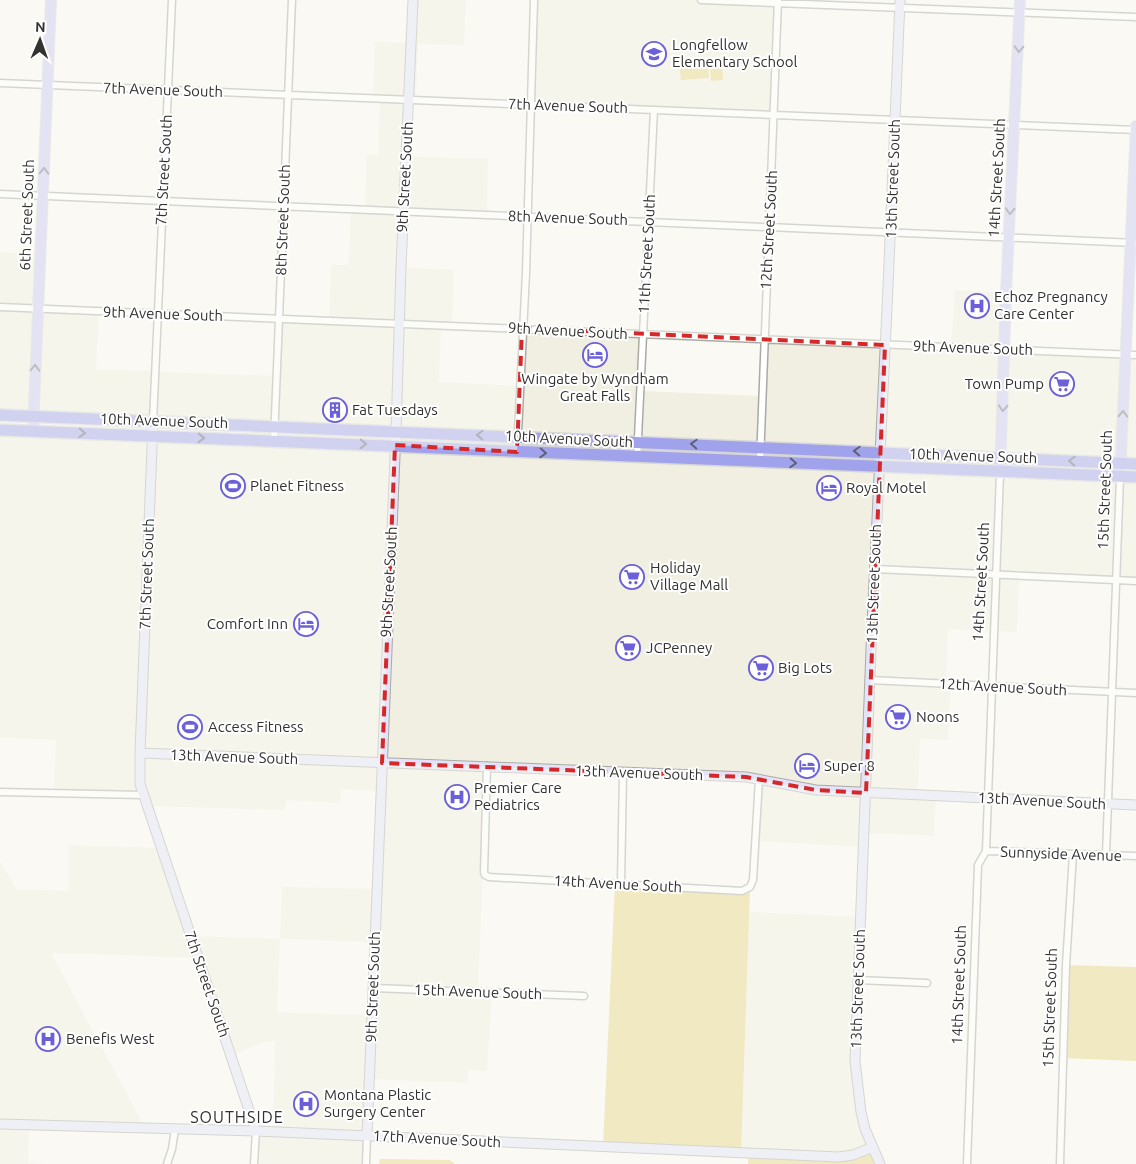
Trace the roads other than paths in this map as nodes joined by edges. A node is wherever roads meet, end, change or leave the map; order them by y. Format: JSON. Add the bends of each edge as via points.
{"nodes":[{"id":1,"x":50,"y":0,"type":"edge"},
{"id":2,"x":172,"y":0,"type":"edge"},
{"id":3,"x":292,"y":0,"type":"edge"},
{"id":4,"x":413,"y":0,"type":"edge"},
{"id":5,"x":534,"y":0,"type":"edge"},
{"id":6,"x":701,"y":0,"type":"edge"},
{"id":7,"x":1020,"y":0,"type":"edge"},
{"id":8,"x":778,"y":2,"type":"edge"},
{"id":9,"x":899,"y":4,"type":"edge"},
{"id":10,"x":1020,"y":12,"type":"junction"},
{"id":11,"x":1136,"y":17,"type":"edge"},
{"id":12,"x":0,"y":82,"type":"edge"},
{"id":13,"x":46,"y":85,"type":"junction"},
{"id":14,"x":168,"y":90,"type":"junction"},
{"id":15,"x":288,"y":95,"type":"junction"},
{"id":16,"x":408,"y":99,"type":"junction"},
{"id":17,"x":530,"y":105,"type":"junction"},
{"id":18,"x":654,"y":110,"type":"junction"},
{"id":19,"x":774,"y":114,"type":"junction"},
{"id":20,"x":895,"y":120,"type":"junction"},
{"id":21,"x":1015,"y":125,"type":"junction"},
{"id":22,"x":1136,"y":126,"type":"edge"},
{"id":23,"x":1136,"y":130,"type":"edge"},
{"id":24,"x":0,"y":194,"type":"edge"},
{"id":25,"x":43,"y":196,"type":"junction"},
{"id":26,"x":162,"y":201,"type":"junction"},
{"id":27,"x":283,"y":206,"type":"junction"},
{"id":28,"x":404,"y":212,"type":"junction"},
{"id":29,"x":528,"y":217,"type":"junction"},
{"id":30,"x":648,"y":221,"type":"junction"},
{"id":31,"x":769,"y":227,"type":"junction"},
{"id":32,"x":890,"y":232,"type":"junction"},
{"id":33,"x":1009,"y":237,"type":"junction"},
{"id":34,"x":1133,"y":243,"type":"edge"},
{"id":35,"x":0,"y":308,"type":"edge"},
{"id":36,"x":38,"y":309,"type":"junction"},
{"id":37,"x":158,"y":314,"type":"junction"},
{"id":38,"x":279,"y":319,"type":"junction"},
{"id":39,"x":399,"y":324,"type":"junction"},
{"id":40,"x":522,"y":328,"type":"junction"},
{"id":41,"x":644,"y":334,"type":"junction"},
{"id":42,"x":764,"y":339,"type":"junction"},
{"id":43,"x":885,"y":345,"type":"junction"},
{"id":44,"x":1005,"y":350,"type":"junction"},
{"id":45,"x":1131,"y":354,"type":"edge"},
{"id":46,"x":0,"y":415,"type":"edge"},
{"id":47,"x":34,"y":417,"type":"junction"},
{"id":48,"x":153,"y":422,"type":"junction"},
{"id":49,"x":276,"y":427,"type":"junction"},
{"id":50,"x":0,"y":430,"type":"edge"},
{"id":51,"x":33,"y":431,"type":"junction"},
{"id":52,"x":396,"y":432,"type":"junction"},
{"id":53,"x":152,"y":436,"type":"junction"},
{"id":54,"x":518,"y":436,"type":"junction"},
{"id":55,"x":274,"y":441,"type":"junction"},
{"id":56,"x":637,"y":441,"type":"junction"},
{"id":57,"x":395,"y":446,"type":"junction"},
{"id":58,"x":760,"y":448,"type":"junction"},
{"id":59,"x":517,"y":452,"type":"junction"},
{"id":60,"x":880,"y":452,"type":"junction"},
{"id":61,"x":1000,"y":457,"type":"junction"},
{"id":62,"x":637,"y":458,"type":"junction"},
{"id":63,"x":760,"y":461,"type":"junction"},
{"id":64,"x":1120,"y":463,"type":"junction"},
{"id":65,"x":1136,"y":464,"type":"edge"},
{"id":66,"x":879,"y":467,"type":"junction"},
{"id":67,"x":1000,"y":473,"type":"junction"},
{"id":68,"x":1120,"y":477,"type":"junction"},
{"id":69,"x":1136,"y":477,"type":"edge"},
{"id":70,"x":875,"y":569,"type":"junction"},
{"id":71,"x":996,"y":575,"type":"junction"},
{"id":72,"x":1116,"y":580,"type":"junction"},
{"id":73,"x":1136,"y":581,"type":"edge"},
{"id":74,"x":870,"y":680,"type":"junction"},
{"id":75,"x":991,"y":687,"type":"junction"},
{"id":76,"x":1112,"y":692,"type":"junction"},
{"id":77,"x":1136,"y":693,"type":"edge"},
{"id":78,"x":140,"y":753,"type":"junction"},
{"id":79,"x":382,"y":763,"type":"junction"},
{"id":80,"x":487,"y":766,"type":"junction"},
{"id":81,"x":623,"y":772,"type":"junction"},
{"id":82,"x":759,"y":779,"type":"junction"},
{"id":83,"x":0,"y":792,"type":"edge"},
{"id":84,"x":866,"y":793,"type":"junction"},
{"id":85,"x":143,"y":795,"type":"junction"},
{"id":86,"x":987,"y":798,"type":"junction"},
{"id":87,"x":1108,"y":804,"type":"junction"},
{"id":88,"x":1136,"y":805,"type":"edge"},
{"id":89,"x":986,"y":851,"type":"junction"},
{"id":90,"x":1073,"y":854,"type":"junction"},
{"id":91,"x":1106,"y":855,"type":"junction"},
{"id":92,"x":1136,"y":856,"type":"edge"},
{"id":93,"x":621,"y":884,"type":"junction"},
{"id":94,"x":858,"y":980,"type":"junction"},
{"id":95,"x":927,"y":983,"type":"dead end"},
{"id":96,"x":373,"y":988,"type":"junction"},
{"id":97,"x":584,"y":996,"type":"dead end"},
{"id":98,"x":0,"y":1124,"type":"edge"},
{"id":99,"x":176,"y":1129,"type":"junction"},
{"id":100,"x":256,"y":1130,"type":"junction"},
{"id":101,"x":367,"y":1136,"type":"junction"},
{"id":102,"x":873,"y":1147,"type":"junction"},
{"id":103,"x":167,"y":1164,"type":"edge"},
{"id":104,"x":254,"y":1164,"type":"edge"},
{"id":105,"x":366,"y":1164,"type":"edge"},
{"id":106,"x":880,"y":1164,"type":"edge"},
{"id":107,"x":967,"y":1164,"type":"edge"},
{"id":108,"x":1060,"y":1164,"type":"edge"}],
"edges":[{"from":1,"to":13,"type":"main road","name":"6th Street South"},
{"from":2,"to":14,"type":"street","name":"7th Street South"},
{"from":3,"to":15,"type":"street","name":"8th Street South"},
{"from":4,"to":16,"type":"street","name":"9th Street South"},
{"from":5,"to":17,"type":"street"},
{"from":6,"to":8,"type":"street"},
{"from":7,"to":10,"type":"main road","name":"14th Street South"},
{"from":8,"to":9,"type":"street"},
{"from":8,"to":19,"type":"street","name":"12th Street South"},
{"from":9,"to":10,"type":"street"},
{"from":9,"to":20,"type":"street","name":"13th Street South"},
{"from":10,"to":11,"type":"street"},
{"from":10,"to":21,"type":"main road","name":"14th Street South","one_way":true},
{"from":12,"to":13,"type":"street","name":"7th Avenue South"},
{"from":13,"to":14,"type":"street","name":"7th Avenue South"},
{"from":25,"to":13,"type":"main road","name":"6th Street South","one_way":true},
{"from":14,"to":15,"type":"street","name":"7th Avenue South"},
{"from":14,"to":26,"type":"street","name":"7th Street South"},
{"from":15,"to":16,"type":"street","name":"7th Avenue South"},
{"from":15,"to":27,"type":"street","name":"8th Street South"},
{"from":16,"to":17,"type":"street","name":"7th Avenue South"},
{"from":16,"to":28,"type":"street","name":"9th Street South"},
{"from":17,"to":18,"type":"street","name":"7th Avenue South"},
{"from":17,"to":29,"type":"street"},
{"from":18,"to":19,"type":"street","name":"7th Avenue South"},
{"from":18,"to":30,"type":"street","name":"11th Street South"},
{"from":19,"to":20,"type":"street","name":"7th Avenue South"},
{"from":19,"to":31,"type":"street","name":"12th Street South"},
{"from":20,"to":21,"type":"street","name":"7th Avenue South"},
{"from":20,"to":32,"type":"street","name":"13th Street South"},
{"from":21,"to":23,"type":"street","name":"7th Avenue South"},
{"from":21,"to":33,"type":"main road","name":"14th Street South","one_way":true},
{"from":22,"to":23,"type":"main road","name":"15th Street South"},
{"from":23,"to":34,"type":"main road","name":"15th Street South"},
{"from":24,"to":25,"type":"street","name":"8th Avenue South"},
{"from":25,"to":26,"type":"street","name":"8th Avenue South"},
{"from":25,"to":36,"type":"main road","name":"6th Street South"},
{"from":26,"to":27,"type":"street","name":"8th Avenue South"},
{"from":26,"to":37,"type":"street","name":"7th Street South"},
{"from":27,"to":28,"type":"street","name":"8th Avenue South"},
{"from":27,"to":38,"type":"street","name":"8th Street South"},
{"from":28,"to":29,"type":"street","name":"8th Avenue South"},
{"from":28,"to":39,"type":"street","name":"9th Street South"},
{"from":29,"to":30,"type":"street","name":"8th Avenue South"},
{"from":29,"to":40,"type":"street"},
{"from":30,"to":31,"type":"street","name":"8th Avenue South"},
{"from":30,"to":41,"type":"street","name":"11th Street South"},
{"from":31,"to":32,"type":"street","name":"8th Avenue South"},
{"from":31,"to":42,"type":"street","name":"12th Street South"},
{"from":32,"to":33,"type":"street","name":"8th Avenue South"},
{"from":32,"to":43,"type":"street","name":"13th Street South"},
{"from":33,"to":34,"type":"street","name":"8th Avenue South"},
{"from":33,"to":44,"type":"main road","name":"14th Street South"},
{"from":34,"to":45,"type":"main road","name":"15th Street South"},
{"from":35,"to":36,"type":"street","name":"9th Avenue South"},
{"from":36,"to":37,"type":"street","name":"9th Avenue South"},
{"from":47,"to":36,"type":"main road","name":"6th Street South","one_way":true},
{"from":37,"to":38,"type":"street","name":"9th Avenue South"},
{"from":37,"to":48,"type":"street","name":"7th Street South"},
{"from":38,"to":39,"type":"street","name":"9th Avenue South"},
{"from":38,"to":49,"type":"street","name":"8th Street South"},
{"from":39,"to":40,"type":"street","name":"9th Avenue South"},
{"from":39,"to":52,"type":"street","name":"9th Street South"},
{"from":40,"to":41,"type":"street","name":"9th Avenue South"},
{"from":40,"to":54,"type":"street"},
{"from":41,"to":42,"type":"street","name":"9th Avenue South"},
{"from":41,"to":56,"type":"street","name":"11th Street South"},
{"from":42,"to":43,"type":"street","name":"9th Avenue South"},
{"from":42,"to":58,"type":"street","name":"12th Street South"},
{"from":43,"to":44,"type":"street","name":"9th Avenue South"},
{"from":43,"to":60,"type":"street","name":"13th Street South"},
{"from":44,"to":45,"type":"street","name":"9th Avenue South"},
{"from":44,"to":61,"type":"main road","name":"14th Street South","one_way":true},
{"from":64,"to":45,"type":"main road","name":"15th Street South","one_way":true},
{"from":46,"to":47,"type":"highway","name":"10th Avenue South"},
{"from":47,"to":48,"type":"highway","name":"10th Avenue South"},
{"from":47,"to":51,"type":"main road","name":"6th Street South"},
{"from":48,"to":49,"type":"highway","name":"10th Avenue South"},
{"from":48,"to":53,"type":"street","name":"7th Street South"},
{"from":49,"to":52,"type":"highway","name":"10th Avenue South"},
{"from":49,"to":55,"type":"street","name":"8th Street South"},
{"from":50,"to":51,"type":"highway","name":"10th Avenue South"},
{"from":51,"to":53,"type":"highway","name":"10th Avenue South","one_way":true},
{"from":54,"to":52,"type":"highway","name":"10th Avenue South","one_way":true},
{"from":52,"to":57,"type":"street","name":"9th Street South"},
{"from":53,"to":55,"type":"highway","name":"10th Avenue South","one_way":true},
{"from":53,"to":78,"type":"street","name":"7th Street South"},
{"from":54,"to":56,"type":"highway","name":"10th Avenue South"},
{"from":54,"to":59,"type":"street"},
{"from":55,"to":57,"type":"highway","name":"10th Avenue South","one_way":true},
{"from":58,"to":56,"type":"highway","name":"10th Avenue South","one_way":true},
{"from":56,"to":62,"type":"street","name":"11th Street South"},
{"from":57,"to":59,"type":"highway","name":"10th Avenue South"},
{"from":57,"to":79,"type":"street","name":"9th Street South"},
{"from":60,"to":58,"type":"highway","name":"10th Avenue South","one_way":true},
{"from":58,"to":63,"type":"street","name":"12th Street South"},
{"from":59,"to":62,"type":"highway","name":"10th Avenue South","one_way":true},
{"from":60,"to":61,"type":"highway","name":"10th Avenue South"},
{"from":60,"to":66,"type":"street","name":"13th Street South"},
{"from":64,"to":61,"type":"highway","name":"10th Avenue South","one_way":true},
{"from":61,"to":67,"type":"main road","name":"14th Street South"},
{"from":62,"to":63,"type":"highway","name":"10th Avenue South"},
{"from":63,"to":66,"type":"highway","name":"10th Avenue South","one_way":true},
{"from":64,"to":65,"type":"highway","name":"10th Avenue South"},
{"from":64,"to":68,"type":"main road","name":"15th Street South"},
{"from":66,"to":67,"type":"highway","name":"10th Avenue South"},
{"from":66,"to":70,"type":"street","name":"13th Street South"},
{"from":67,"to":68,"type":"highway","name":"10th Avenue South"},
{"from":67,"to":71,"type":"street","name":"14th Street South"},
{"from":68,"to":69,"type":"highway","name":"10th Avenue South"},
{"from":68,"to":72,"type":"street","name":"15th Street South"},
{"from":70,"to":71,"type":"street"},
{"from":70,"to":74,"type":"street","name":"13th Street South"},
{"from":71,"to":72,"type":"street"},
{"from":71,"to":75,"type":"street","name":"14th Street South"},
{"from":72,"to":73,"type":"street"},
{"from":72,"to":76,"type":"street","name":"15th Street South"},
{"from":74,"to":75,"type":"street","name":"12th Avenue South"},
{"from":74,"to":84,"type":"street","name":"13th Street South"},
{"from":75,"to":76,"type":"street","name":"12th Avenue South"},
{"from":75,"to":86,"type":"street","name":"14th Street South"},
{"from":76,"to":77,"type":"street","name":"12th Avenue South"},
{"from":76,"to":87,"type":"street","name":"15th Street South"},
{"from":78,"to":79,"type":"street","name":"13th Avenue South"},
{"from":78,"to":85,"type":"street","name":"7th Street South"},
{"from":79,"to":80,"type":"street","name":"13th Avenue South"},
{"from":79,"to":96,"type":"street","name":"9th Street South"},
{"from":80,"to":81,"type":"street","name":"13th Avenue South"},
{"from":80,"to":93,"type":"street","name":"14th Avenue South","via":[[485,875]]},
{"from":81,"to":82,"type":"street","name":"13th Avenue South"},
{"from":81,"to":93,"type":"street"},
{"from":82,"to":84,"type":"street","name":"13th Avenue South","via":[[816,790]]},
{"from":82,"to":93,"type":"street","name":"14th Avenue South","via":[[750,887],[742,891]]},
{"from":83,"to":85,"type":"street"},
{"from":84,"to":86,"type":"street","name":"13th Avenue South"},
{"from":84,"to":94,"type":"street","name":"13th Street South"},
{"from":85,"to":100,"type":"street","name":"7th Street South"},
{"from":86,"to":87,"type":"street","name":"13th Avenue South"},
{"from":86,"to":89,"type":"street","name":"14th Street South"},
{"from":87,"to":88,"type":"street","name":"13th Avenue South"},
{"from":87,"to":91,"type":"street","name":"15th Street South"},
{"from":89,"to":90,"type":"street","name":"Sunnyside Avenue"},
{"from":89,"to":107,"type":"street","name":"14th Street South","via":[[978,864]]},
{"from":90,"to":91,"type":"street","name":"Sunnyside Avenue"},
{"from":90,"to":108,"type":"street","name":"15th Street South"},
{"from":91,"to":92,"type":"street","name":"Sunnyside Avenue"},
{"from":94,"to":95,"type":"street"},
{"from":94,"to":102,"type":"street","name":"13th Street South","via":[[857,1090]]},
{"from":96,"to":97,"type":"street","name":"15th Avenue South"},
{"from":96,"to":101,"type":"street","name":"9th Street South"},
{"from":98,"to":99,"type":"street","name":"17th Avenue South"},
{"from":99,"to":100,"type":"street","name":"17th Avenue South"},
{"from":99,"to":103,"type":"street"},
{"from":100,"to":101,"type":"street","name":"17th Avenue South"},
{"from":100,"to":104,"type":"street"},
{"from":101,"to":102,"type":"street","name":"17th Avenue South","via":[[838,1157],[853,1156]]},
{"from":101,"to":105,"type":"street","name":"9th Street South"},
{"from":102,"to":106,"type":"street","name":"13th Street South"}]}
